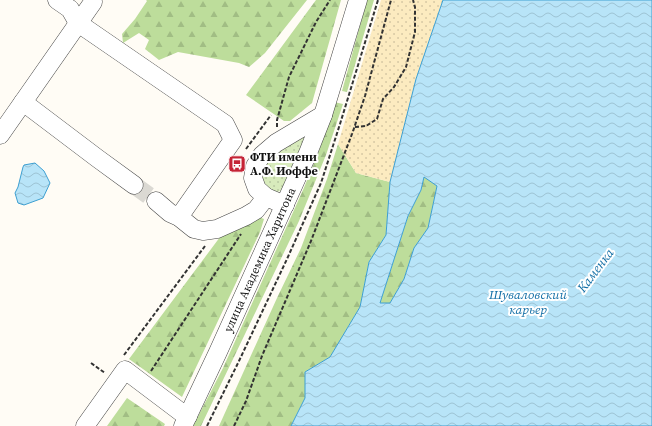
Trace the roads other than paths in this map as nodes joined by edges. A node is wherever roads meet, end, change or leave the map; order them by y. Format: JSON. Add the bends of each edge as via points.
{"nodes":[{"id":1,"x":57,"y":0,"type":"edge"},
{"id":2,"x":358,"y":0,"type":"edge"},
{"id":3,"x":93,"y":2,"type":"dead end"},
{"id":4,"x":78,"y":23,"type":"junction"},
{"id":5,"x":23,"y":102,"type":"junction"},
{"id":6,"x":323,"y":115,"type":"junction"},
{"id":7,"x":0,"y":135,"type":"edge"},
{"id":8,"x":134,"y":185,"type":"tunnel mouth"},
{"id":9,"x":266,"y":197,"type":"junction"},
{"id":10,"x":156,"y":201,"type":"tunnel mouth"},
{"id":11,"x":285,"y":205,"type":"junction"},
{"id":12,"x":179,"y":217,"type":"junction"},
{"id":13,"x":186,"y":421,"type":"edge"},
{"id":14,"x":85,"y":426,"type":"edge"}],
"edges":[{"from":1,"to":4,"type":"street","via":[[70,9]]},
{"from":2,"to":6,"type":"street","name":"улица Академика Харитона"},
{"from":3,"to":4,"type":"street"},
{"from":4,"to":5,"type":"street"},
{"from":4,"to":12,"type":"street","via":[[225,124],[233,140]]},
{"from":5,"to":7,"type":"street"},
{"from":5,"to":8,"type":"street"},
{"from":6,"to":9,"type":"street","via":[[276,143],[262,155],[255,166],[253,178],[257,189]]},
{"from":6,"to":11,"type":"street","name":"улица Академика Харитона"},
{"from":9,"to":11,"type":"street"},
{"from":9,"to":12,"type":"street","via":[[256,210],[217,229],[194,229]]},
{"from":10,"to":12,"type":"street"},
{"from":11,"to":13,"type":"street","name":"улица Академика Харитона"},
{"from":13,"to":14,"type":"street","via":[[182,413],[125,370]]}]}
